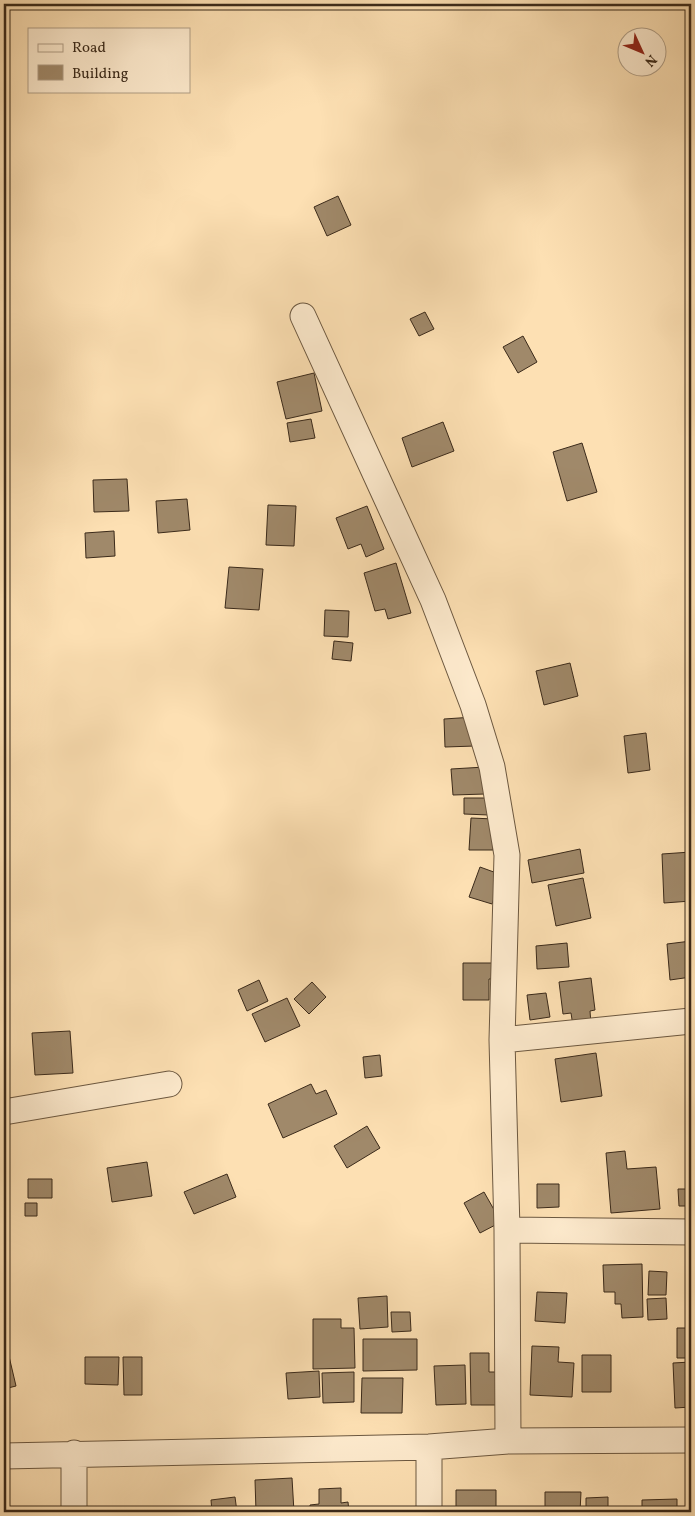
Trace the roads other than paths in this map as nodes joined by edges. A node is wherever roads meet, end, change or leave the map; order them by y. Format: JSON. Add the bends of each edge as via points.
{"nodes":[{"id":1,"x":303,"y":316,"type":"dead end"},
{"id":2,"x":691,"y":1021,"type":"edge"},
{"id":3,"x":502,"y":1040,"type":"junction"},
{"id":4,"x":169,"y":1084,"type":"dead end"},
{"id":5,"x":4,"y":1112,"type":"edge"},
{"id":6,"x":506,"y":1230,"type":"junction"},
{"id":7,"x":691,"y":1232,"type":"edge"},
{"id":8,"x":691,"y":1440,"type":"edge"},
{"id":9,"x":508,"y":1442,"type":"junction"},
{"id":10,"x":429,"y":1447,"type":"junction"},
{"id":11,"x":74,"y":1453,"type":"junction"},
{"id":12,"x":4,"y":1456,"type":"edge"},
{"id":13,"x":74,"y":1512,"type":"edge"},
{"id":14,"x":430,"y":1512,"type":"edge"}],
"edges":[{"from":1,"to":3,"type":"street","via":[[433,600],[473,705],[492,767],[507,855]]},
{"from":2,"to":3,"type":"street"},
{"from":3,"to":6,"type":"street"},
{"from":4,"to":5,"type":"street"},
{"from":6,"to":7,"type":"street"},
{"from":6,"to":9,"type":"street"},
{"from":8,"to":9,"type":"street"},
{"from":9,"to":10,"type":"street"},
{"from":10,"to":11,"type":"street"},
{"from":10,"to":14,"type":"street"},
{"from":11,"to":12,"type":"street"},
{"from":11,"to":13,"type":"street"}]}
